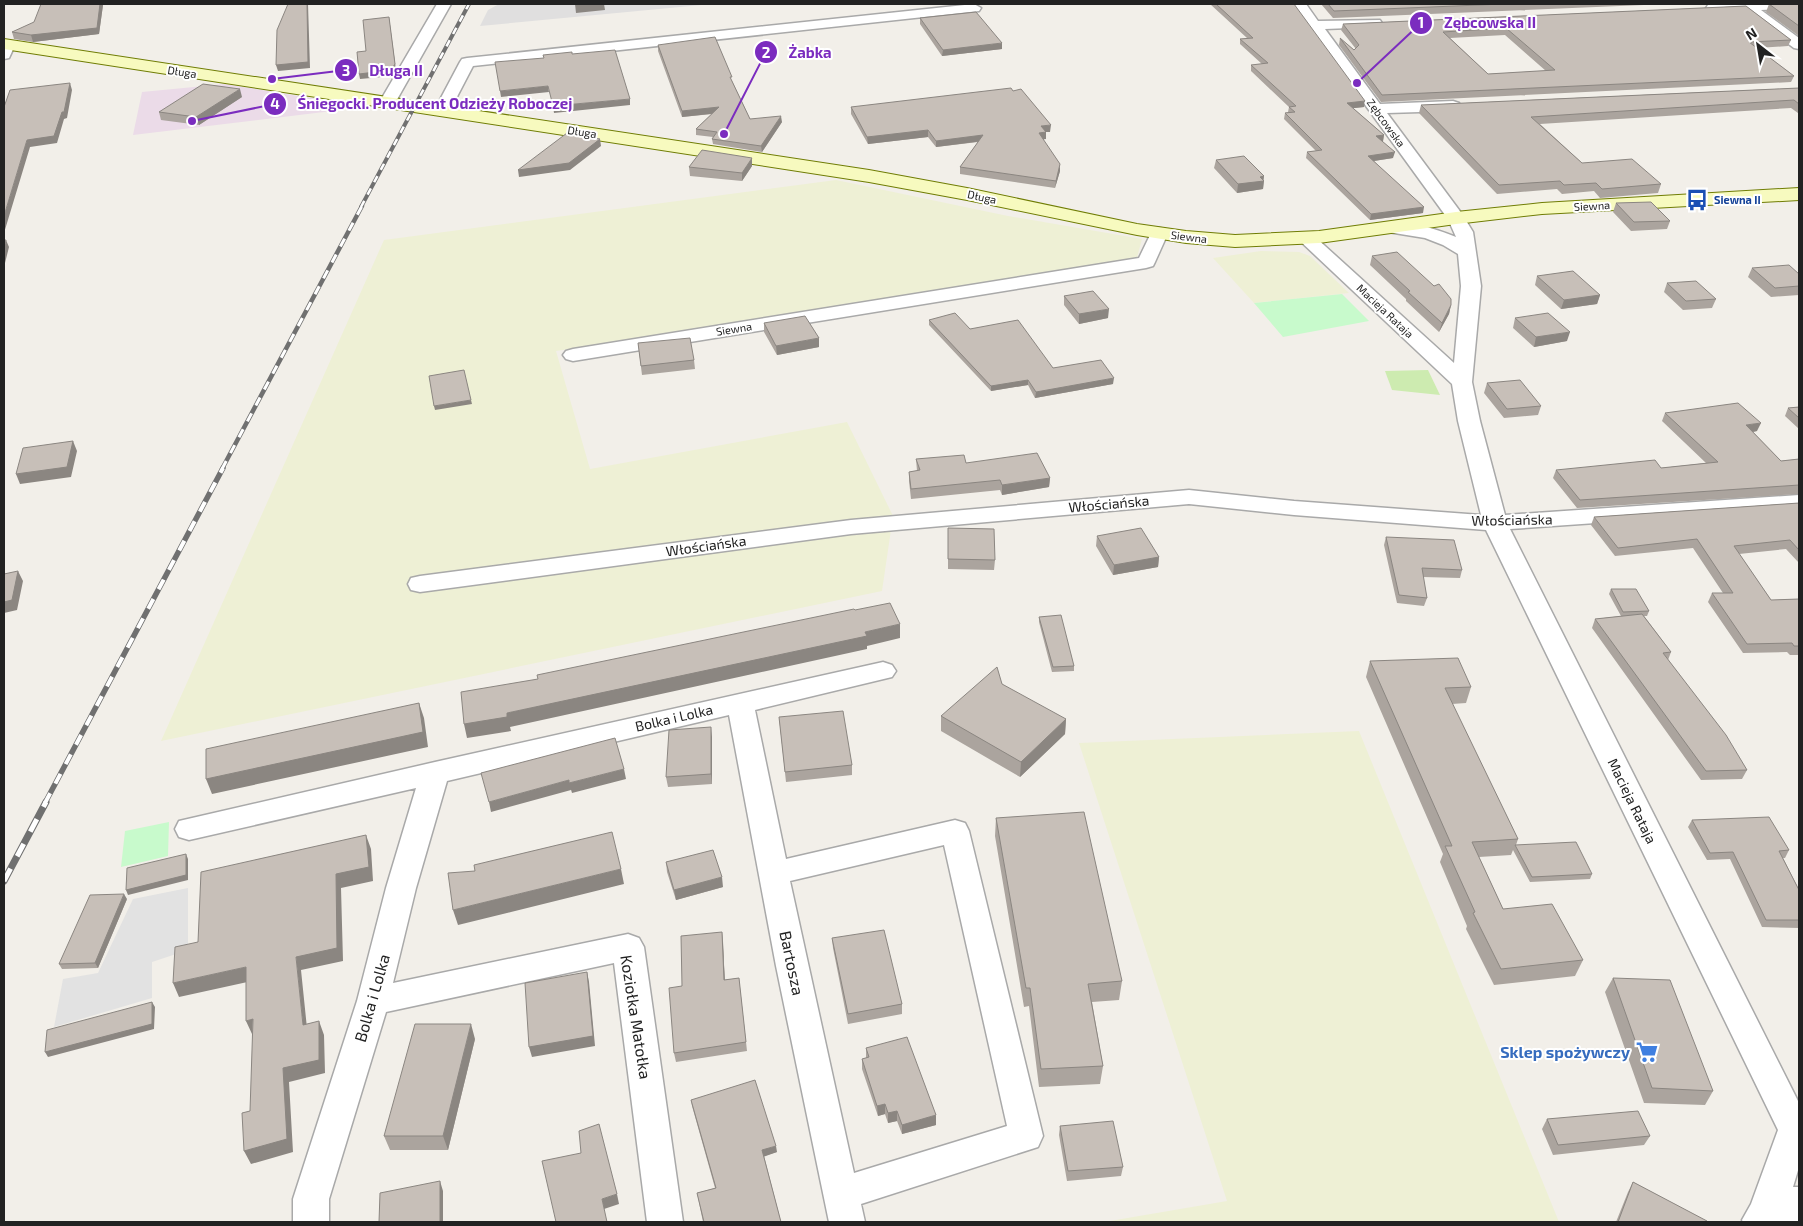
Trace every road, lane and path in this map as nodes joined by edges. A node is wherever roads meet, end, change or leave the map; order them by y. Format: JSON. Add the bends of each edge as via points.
{"nodes":[{"id":1,"x":444,"y":4,"type":"edge"},
{"id":2,"x":1298,"y":4,"type":"edge"},
{"id":3,"x":1795,"y":4,"type":"edge"},
{"id":4,"x":1748,"y":7,"type":"junction"},
{"id":5,"x":974,"y":8,"type":"dead end"},
{"id":6,"x":1698,"y":9,"type":"edge"},
{"id":7,"x":1393,"y":22,"type":"edge"},
{"id":8,"x":1314,"y":25,"type":"junction"},
{"id":9,"x":1799,"y":45,"type":"edge"},
{"id":10,"x":5,"y":48,"type":"edge"},
{"id":11,"x":387,"y":103,"type":"junction"},
{"id":12,"x":1464,"y":105,"type":"edge"},
{"id":13,"x":1376,"y":109,"type":"junction"},
{"id":14,"x":442,"y":111,"type":"junction"},
{"id":15,"x":1799,"y":194,"type":"edge"},
{"id":16,"x":1456,"y":218,"type":"junction"},
{"id":17,"x":1394,"y":228,"type":"junction"},
{"id":18,"x":1159,"y":233,"type":"junction"},
{"id":19,"x":1308,"y":240,"type":"junction"},
{"id":20,"x":1466,"y":251,"type":"junction"},
{"id":21,"x":573,"y":355,"type":"dead end"},
{"id":22,"x":1462,"y":382,"type":"junction"},
{"id":23,"x":1799,"y":502,"type":"edge"},
{"id":24,"x":1495,"y":523,"type":"junction"},
{"id":25,"x":420,"y":584,"type":"dead end"},
{"id":26,"x":884,"y":672,"type":"dead end"},
{"id":27,"x":740,"y":703,"type":"junction"},
{"id":28,"x":435,"y":772,"type":"junction"},
{"id":29,"x":189,"y":829,"type":"dead end"},
{"id":30,"x":774,"y":873,"type":"junction"},
{"id":31,"x":373,"y":1001,"type":"junction"},
{"id":32,"x":1798,"y":1134,"type":"edge"},
{"id":33,"x":1799,"y":1204,"type":"edge"},
{"id":34,"x":844,"y":1208,"type":"edge"},
{"id":35,"x":1762,"y":1217,"type":"edge"},
{"id":36,"x":311,"y":1222,"type":"edge"},
{"id":37,"x":665,"y":1222,"type":"edge"}],
"edges":[{"from":1,"to":11,"type":"street"},
{"from":2,"to":8,"type":"street","name":"Zębcowska"},
{"from":3,"to":4,"type":"street"},
{"from":4,"to":6,"type":"street"},
{"from":4,"to":9,"type":"street"},
{"from":5,"to":14,"type":"street","via":[[467,62]]},
{"from":7,"to":8,"type":"street"},
{"from":8,"to":13,"type":"street","name":"Zębcowska"},
{"from":10,"to":11,"type":"street","name":"Długa"},
{"from":11,"to":14,"type":"street","name":"Długa"},
{"from":12,"to":13,"type":"street"},
{"from":13,"to":16,"type":"street","name":"Zębcowska"},
{"from":14,"to":18,"type":"street","name":"Długa","via":[[924,185]]},
{"from":15,"to":16,"type":"street","name":"Siewna","via":[[1567,207]]},
{"from":16,"to":17,"type":"street","name":"Siewna"},
{"from":16,"to":20,"type":"street","name":"Macieja Rataja","via":[[1464,232]]},
{"from":17,"to":19,"type":"street","name":"Siewna"},
{"from":17,"to":20,"type":"street","via":[[1437,235]]},
{"from":18,"to":19,"type":"street","name":"Siewna","via":[[1234,242]]},
{"from":18,"to":21,"type":"street","name":"Siewna","via":[[1146,262]]},
{"from":19,"to":22,"type":"street","name":"Macieja Rataja"},
{"from":20,"to":22,"type":"street","name":"Macieja Rataja","via":[[1471,286]]},
{"from":22,"to":24,"type":"street","name":"Macieja Rataja"},
{"from":23,"to":24,"type":"street","name":"Włościańska"},
{"from":24,"to":25,"type":"street","name":"Włościańska","via":[[1189,497],[851,527]]},
{"from":24,"to":32,"type":"street","name":"Macieja Rataja"},
{"from":26,"to":27,"type":"street","name":"Bolka i Lolka"},
{"from":27,"to":28,"type":"street","name":"Bolka i Lolka"},
{"from":27,"to":30,"type":"street","name":"Bartosza"},
{"from":28,"to":29,"type":"street","name":"Bolka i Lolka"},
{"from":28,"to":31,"type":"street","name":"Bolka i Lolka","via":[[401,888]]},
{"from":30,"to":34,"type":"street","name":"Bartosza"},
{"from":30,"to":34,"type":"street","via":[[955,831],[1026,1136]]},
{"from":31,"to":36,"type":"street","name":"Bolka i Lolka","via":[[311,1199]]},
{"from":31,"to":37,"type":"street","name":"Koziołka Matołka","via":[[628,948]]},
{"from":32,"to":35,"type":"street","name":"Macieja Rataja"},
{"from":33,"to":35,"type":"street","via":[[1779,1205]]}]}
